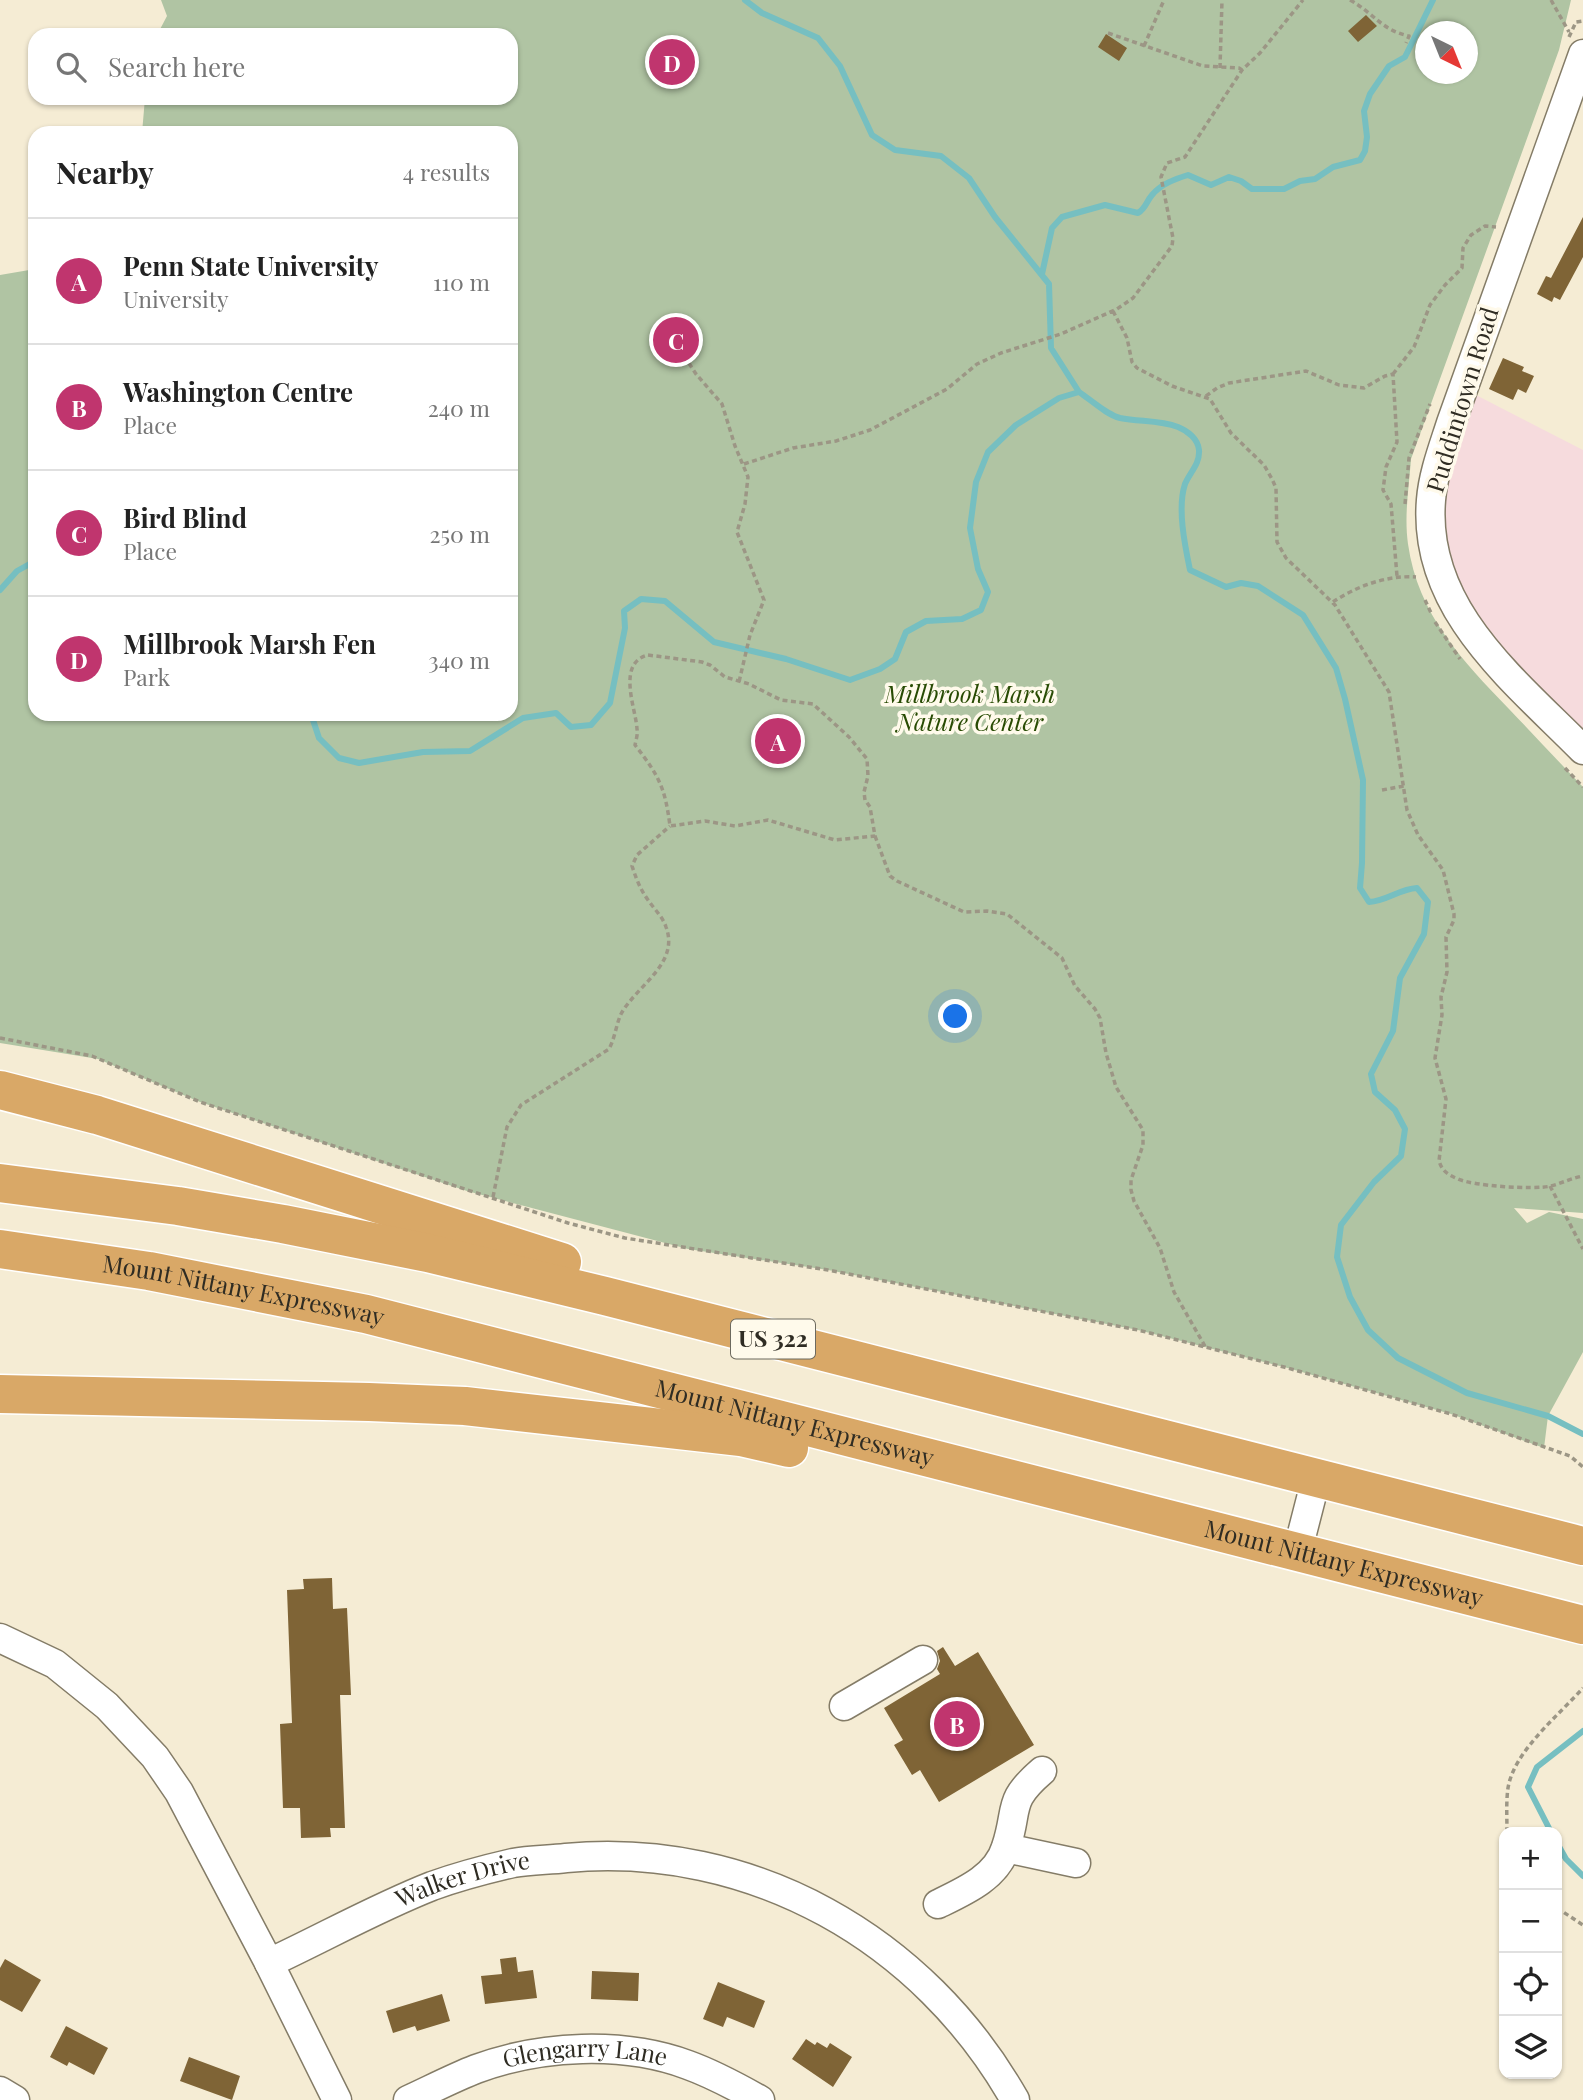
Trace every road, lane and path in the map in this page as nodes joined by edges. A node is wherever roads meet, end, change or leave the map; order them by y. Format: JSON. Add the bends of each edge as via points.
{"nodes":[{"id":1,"x":1164,"y":0,"type":"edge"},
{"id":2,"x":1222,"y":0,"type":"edge"},
{"id":3,"x":1303,"y":0,"type":"edge"},
{"id":4,"x":1350,"y":0,"type":"edge"},
{"id":5,"x":1551,"y":0,"type":"edge"},
{"id":6,"x":1583,"y":20,"type":"edge"},
{"id":7,"x":1108,"y":33,"type":"dead end"},
{"id":8,"x":1406,"y":43,"type":"dead end"},
{"id":9,"x":1573,"y":43,"type":"edge"},
{"id":10,"x":1144,"y":47,"type":"junction"},
{"id":11,"x":1220,"y":68,"type":"junction"},
{"id":12,"x":1242,"y":70,"type":"junction"},
{"id":13,"x":1502,"y":216,"type":"dead end"},
{"id":14,"x":1498,"y":228,"type":"junction"},
{"id":15,"x":1494,"y":237,"type":"dead end"},
{"id":16,"x":1113,"y":311,"type":"junction"},
{"id":17,"x":675,"y":342,"type":"dead end"},
{"id":18,"x":1393,"y":374,"type":"junction"},
{"id":19,"x":1435,"y":393,"type":"dead end"},
{"id":20,"x":1206,"y":396,"type":"junction"},
{"id":21,"x":744,"y":464,"type":"junction"},
{"id":22,"x":1405,"y":506,"type":"dead end"},
{"id":23,"x":1413,"y":566,"type":"dead end"},
{"id":24,"x":1397,"y":576,"type":"junction"},
{"id":25,"x":1424,"y":597,"type":"dead end"},
{"id":26,"x":1333,"y":602,"type":"junction"},
{"id":27,"x":1467,"y":666,"type":"dead end"},
{"id":28,"x":739,"y":682,"type":"junction"},
{"id":29,"x":1573,"y":758,"type":"edge"},
{"id":30,"x":1404,"y":786,"type":"junction"},
{"id":31,"x":1583,"y":787,"type":"edge"},
{"id":32,"x":1382,"y":790,"type":"dead end"},
{"id":33,"x":670,"y":826,"type":"junction"},
{"id":34,"x":875,"y":836,"type":"junction"},
{"id":35,"x":0,"y":1038,"type":"edge"},
{"id":36,"x":0,"y":1090,"type":"edge"},
{"id":37,"x":1583,"y":1176,"type":"edge"},
{"id":38,"x":0,"y":1183,"type":"edge"},
{"id":39,"x":1550,"y":1186,"type":"junction"},
{"id":40,"x":493,"y":1197,"type":"junction"},
{"id":41,"x":0,"y":1249,"type":"edge"},
{"id":42,"x":1583,"y":1249,"type":"edge"},
{"id":43,"x":1206,"y":1348,"type":"junction"},
{"id":44,"x":0,"y":1394,"type":"edge"},
{"id":45,"x":1093,"y":1421,"type":"junction"},
{"id":46,"x":1583,"y":1467,"type":"edge"},
{"id":47,"x":1316,"y":1479,"type":"junction"},
{"id":48,"x":1583,"y":1546,"type":"edge"},
{"id":49,"x":1297,"y":1553,"type":"junction"},
{"id":50,"x":1449,"y":1592,"type":"junction"},
{"id":51,"x":1583,"y":1625,"type":"edge"},
{"id":52,"x":0,"y":1639,"type":"edge"},
{"id":53,"x":923,"y":1660,"type":"dead end"},
{"id":54,"x":1583,"y":1688,"type":"edge"},
{"id":55,"x":844,"y":1706,"type":"dead end"},
{"id":56,"x":1042,"y":1771,"type":"dead end"},
{"id":57,"x":1507,"y":1827,"type":"edge"},
{"id":58,"x":1006,"y":1848,"type":"junction"},
{"id":59,"x":1076,"y":1863,"type":"dead end"},
{"id":60,"x":938,"y":1904,"type":"dead end"},
{"id":61,"x":1562,"y":1911,"type":"edge"},
{"id":62,"x":1583,"y":1925,"type":"edge"},
{"id":63,"x":269,"y":1963,"type":"junction"},
{"id":64,"x":0,"y":2091,"type":"edge"},
{"id":65,"x":15,"y":2100,"type":"edge"},
{"id":66,"x":337,"y":2100,"type":"edge"},
{"id":67,"x":408,"y":2100,"type":"edge"},
{"id":68,"x":760,"y":2100,"type":"edge"},
{"id":69,"x":1015,"y":2100,"type":"edge"}],
"edges":[{"from":1,"to":10,"type":"path"},
{"from":2,"to":11,"type":"path"},
{"from":3,"to":12,"type":"path"},
{"from":4,"to":8,"type":"path","via":[[1387,29],[1409,36]]},
{"from":5,"to":9,"type":"path"},
{"from":6,"to":9,"type":"path","via":[[1576,22]]},
{"from":7,"to":10,"type":"path"},
{"from":9,"to":29,"type":"street","name":"Puddintown Road","via":[[1437,466],[1431,500],[1436,565],[1448,596],[1479,642]]},
{"from":10,"to":11,"type":"path"},
{"from":11,"to":12,"type":"path"},
{"from":12,"to":16,"type":"path","via":[[1185,157],[1167,163],[1163,170],[1171,246],[1133,298]]},
{"from":13,"to":14,"type":"path"},
{"from":14,"to":15,"type":"path"},
{"from":14,"to":18,"type":"path","via":[[1485,226],[1471,235],[1463,248],[1462,268],[1430,305],[1414,347]]},
{"from":16,"to":20,"type":"path","via":[[1127,338],[1128,358],[1136,368]]},
{"from":16,"to":21,"type":"path","via":[[977,364],[947,389],[870,430]]},
{"from":17,"to":21,"type":"path","via":[[722,404]]},
{"from":18,"to":20,"type":"path","via":[[1356,388],[1306,371],[1229,383]]},
{"from":18,"to":24,"type":"path","via":[[1397,442],[1383,489],[1391,504]]},
{"from":19,"to":22,"type":"path","via":[[1409,458]]},
{"from":20,"to":26,"type":"path","via":[[1272,479],[1277,541],[1289,564]]},
{"from":21,"to":28,"type":"path","via":[[748,477],[737,532],[764,600]]},
{"from":23,"to":24,"type":"path","via":[[1416,578]]},
{"from":24,"to":26,"type":"path","via":[[1349,591]]},
{"from":25,"to":27,"type":"path","via":[[1441,633]]},
{"from":26,"to":30,"type":"path","via":[[1389,692]]},
{"from":28,"to":33,"type":"path","via":[[702,662],[656,655],[639,659],[631,675],[630,699],[638,730],[635,745],[664,790]]},
{"from":28,"to":34,"type":"path","via":[[781,700],[813,704],[857,745],[867,759],[864,793]]},
{"from":29,"to":31,"type":"path"},
{"from":30,"to":32,"type":"path"},
{"from":30,"to":39,"type":"path","via":[[1410,819],[1443,870],[1454,914],[1446,937],[1447,971],[1435,1058],[1446,1100],[1441,1168],[1464,1182]]},
{"from":33,"to":34,"type":"path","via":[[705,821],[735,826],[768,820],[835,839]]},
{"from":33,"to":40,"type":"path","via":[[637,855],[632,866],[666,927],[663,966],[632,997],[609,1049],[521,1105],[507,1127]]},
{"from":34,"to":43,"type":"path","via":[[890,876],[964,912],[1007,914],[1062,958],[1075,986],[1096,1009],[1116,1087],[1143,1130],[1131,1180],[1134,1201],[1160,1248],[1174,1292]]},
{"from":35,"to":40,"type":"path","via":[[92,1056],[200,1102]]},
{"from":36,"to":45,"type":"highway","via":[[97,1115],[615,1280],[930,1364]]},
{"from":37,"to":39,"type":"path"},
{"from":38,"to":45,"type":"highway","number":"US 322","via":[[191,1209],[416,1251]]},
{"from":39,"to":42,"type":"path"},
{"from":40,"to":43,"type":"path","via":[[625,1238],[993,1301]]},
{"from":41,"to":49,"type":"highway","name":"Mount Nittany Expressway","via":[[149,1271],[366,1314]]},
{"from":43,"to":46,"type":"path","via":[[1451,1414],[1570,1456]]},
{"from":44,"to":50,"type":"highway","via":[[465,1406],[741,1437],[1290,1567]]},
{"from":45,"to":47,"type":"highway","number":"US 322"},
{"from":47,"to":48,"type":"highway","number":"US 322"},
{"from":47,"to":49,"type":"street"},
{"from":49,"to":50,"type":"highway","name":"Mount Nittany Expressway"},
{"from":50,"to":51,"type":"highway","name":"Mount Nittany Expressway"},
{"from":52,"to":63,"type":"street","via":[[55,1664],[107,1706],[155,1757],[179,1792]]},
{"from":53,"to":55,"type":"street"},
{"from":54,"to":57,"type":"path","via":[[1522,1756],[1508,1786]]},
{"from":56,"to":58,"type":"street","via":[[1014,1805]]},
{"from":58,"to":59,"type":"street"},
{"from":58,"to":60,"type":"street","via":[[991,1872]]},
{"from":61,"to":62,"type":"path"},
{"from":63,"to":66,"type":"street"},
{"from":63,"to":69,"type":"street","name":"Walker Drive","via":[[433,1886],[515,1863],[594,1856],[657,1858],[719,1870],[779,1889],[851,1925],[905,1965],[945,2003],[970,2031]]},
{"from":64,"to":65,"type":"street"},
{"from":67,"to":68,"type":"street","name":"Glengarry Lane","via":[[477,2069],[580,2049],[640,2052],[686,2064]]}]}
